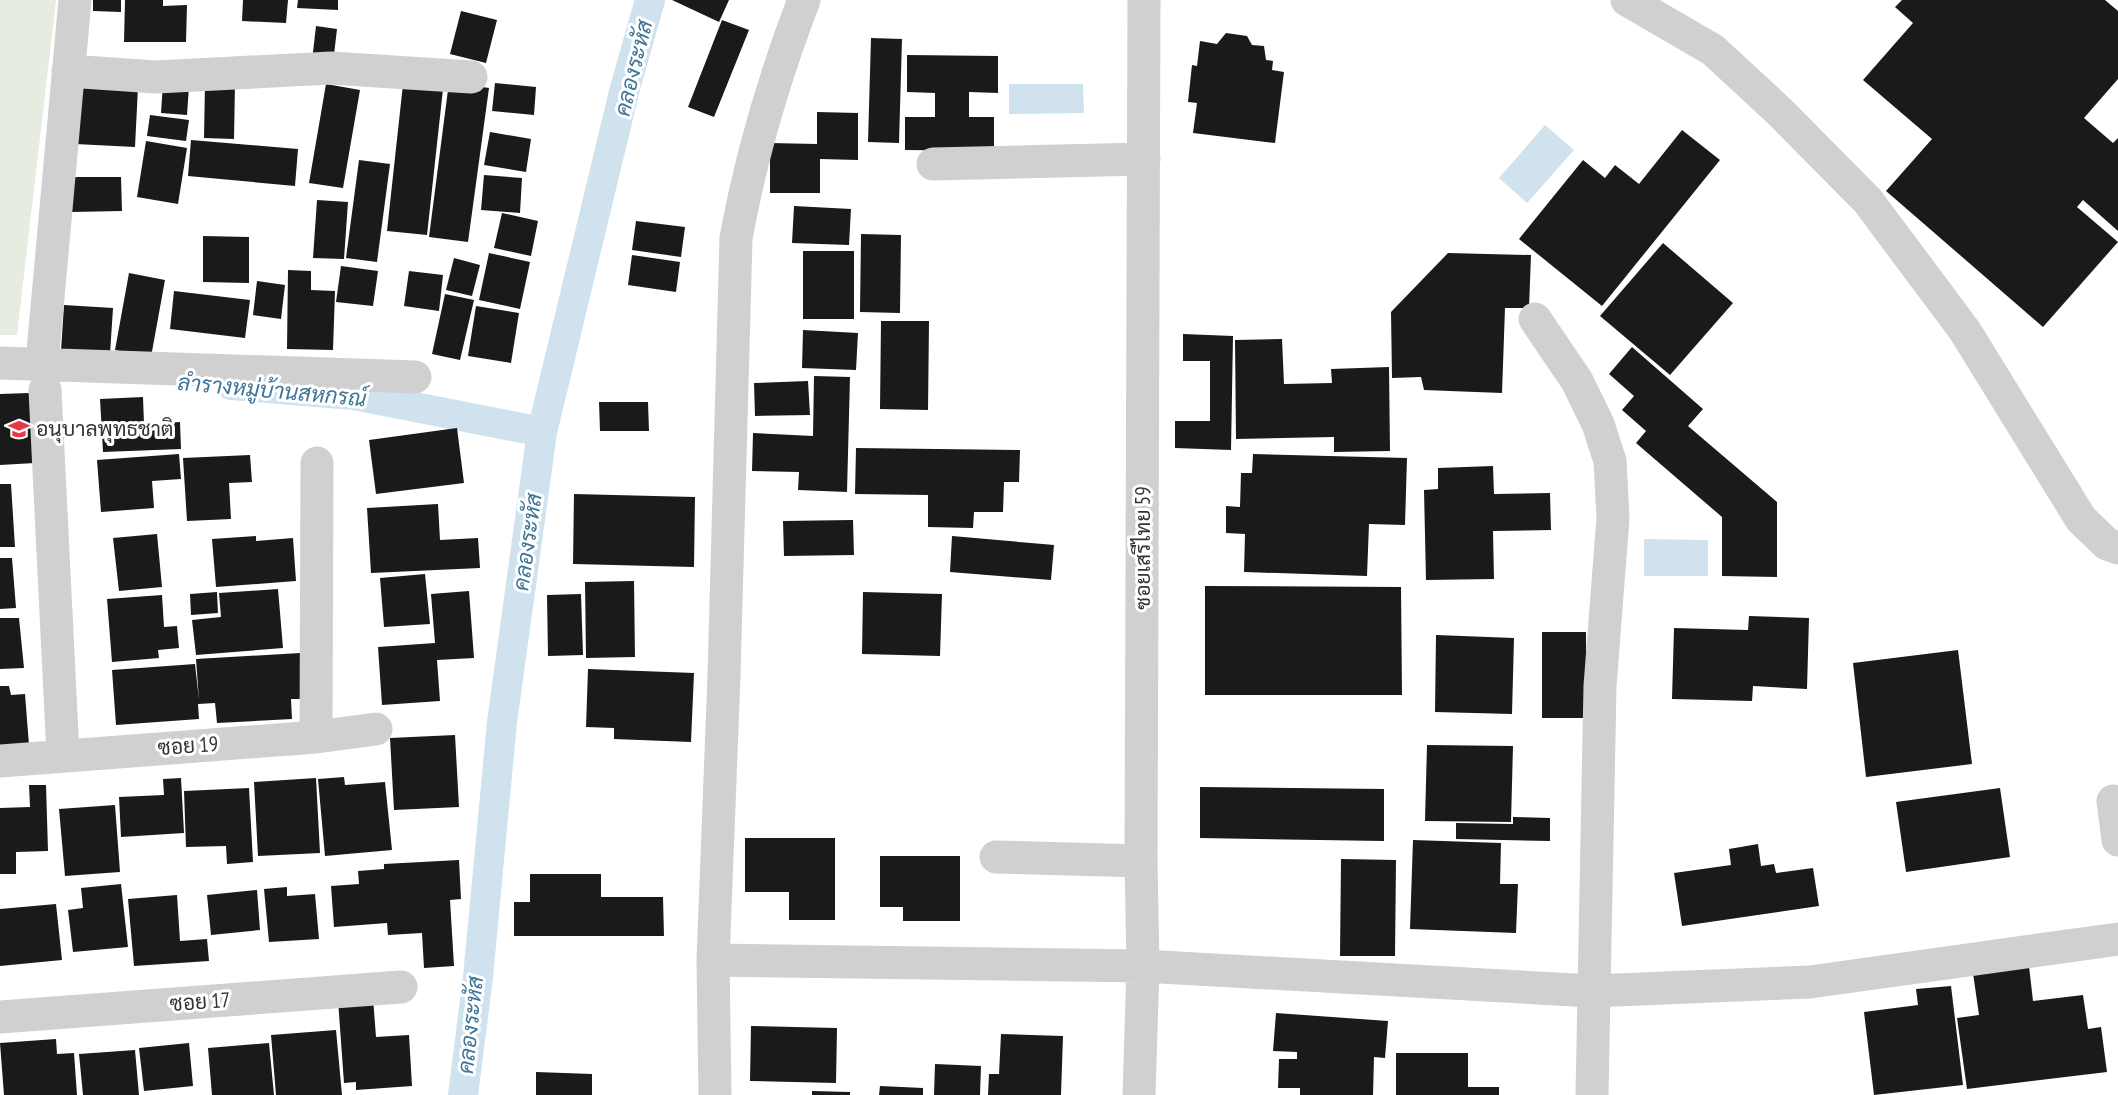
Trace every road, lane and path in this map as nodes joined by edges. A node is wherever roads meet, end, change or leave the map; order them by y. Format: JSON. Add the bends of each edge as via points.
{"nodes":[{"id":1,"x":75,"y":0,"type":"edge"},
{"id":2,"x":804,"y":0,"type":"edge"},
{"id":3,"x":1144,"y":0,"type":"edge"},
{"id":4,"x":1627,"y":0,"type":"edge"},
{"id":5,"x":68,"y":71,"type":"junction"},
{"id":6,"x":471,"y":77,"type":"dead end"},
{"id":7,"x":1144,"y":159,"type":"junction"},
{"id":8,"x":933,"y":164,"type":"dead end"},
{"id":9,"x":1535,"y":319,"type":"dead end"},
{"id":10,"x":0,"y":363,"type":"edge"},
{"id":11,"x":44,"y":376,"type":"junction"},
{"id":12,"x":415,"y":377,"type":"dead end"},
{"id":13,"x":317,"y":463,"type":"dead end"},
{"id":14,"x":2118,"y":548,"type":"edge"},
{"id":15,"x":376,"y":729,"type":"dead end"},
{"id":16,"x":315,"y":737,"type":"junction"},
{"id":17,"x":63,"y":755,"type":"junction"},
{"id":18,"x":0,"y":761,"type":"edge"},
{"id":19,"x":2113,"y":801,"type":"dead end"},
{"id":20,"x":2118,"y":840,"type":"edge"},
{"id":21,"x":996,"y":856,"type":"dead end"},
{"id":22,"x":1141,"y":861,"type":"junction"},
{"id":23,"x":2118,"y":939,"type":"edge"},
{"id":24,"x":713,"y":960,"type":"junction"},
{"id":25,"x":1143,"y":966,"type":"junction"},
{"id":26,"x":401,"y":987,"type":"dead end"},
{"id":27,"x":1592,"y":991,"type":"junction"},
{"id":28,"x":0,"y":1017,"type":"edge"},
{"id":29,"x":715,"y":1095,"type":"edge"},
{"id":30,"x":1139,"y":1095,"type":"edge"},
{"id":31,"x":1592,"y":1095,"type":"edge"}],
"edges":[{"from":1,"to":5,"type":"street"},
{"from":2,"to":24,"type":"street","via":[[777,70],[747,176],[736,238]]},
{"from":3,"to":7,"type":"street","name":"ซอยเสรีไทย 59"},
{"from":4,"to":14,"type":"street","via":[[1713,50],[1868,201],[1965,332],[2081,519],[2107,544]]},
{"from":5,"to":6,"type":"street","via":[[156,77],[331,68]]},
{"from":5,"to":11,"type":"street"},
{"from":7,"to":8,"type":"street"},
{"from":7,"to":22,"type":"street","name":"ซอยเสรีไทย 59"},
{"from":9,"to":27,"type":"street","via":[[1577,381],[1598,424],[1610,461],[1613,518],[1600,686]]},
{"from":10,"to":11,"type":"street"},
{"from":11,"to":12,"type":"street"},
{"from":11,"to":17,"type":"street"},
{"from":13,"to":16,"type":"street"},
{"from":15,"to":16,"type":"street","name":"ซอย 19"},
{"from":16,"to":17,"type":"street","name":"ซอย 19"},
{"from":17,"to":18,"type":"street","name":"ซอย 19"},
{"from":19,"to":20,"type":"street"},
{"from":21,"to":22,"type":"street"},
{"from":22,"to":25,"type":"street","name":"ซอยเสรีไทย 59"},
{"from":23,"to":27,"type":"street","via":[[1810,982]]},
{"from":24,"to":25,"type":"street"},
{"from":24,"to":29,"type":"street"},
{"from":25,"to":27,"type":"street"},
{"from":25,"to":30,"type":"street","name":"ซอยเสรีไทย 59"},
{"from":26,"to":28,"type":"street","name":"ซอย 17"},
{"from":27,"to":31,"type":"street"}]}
